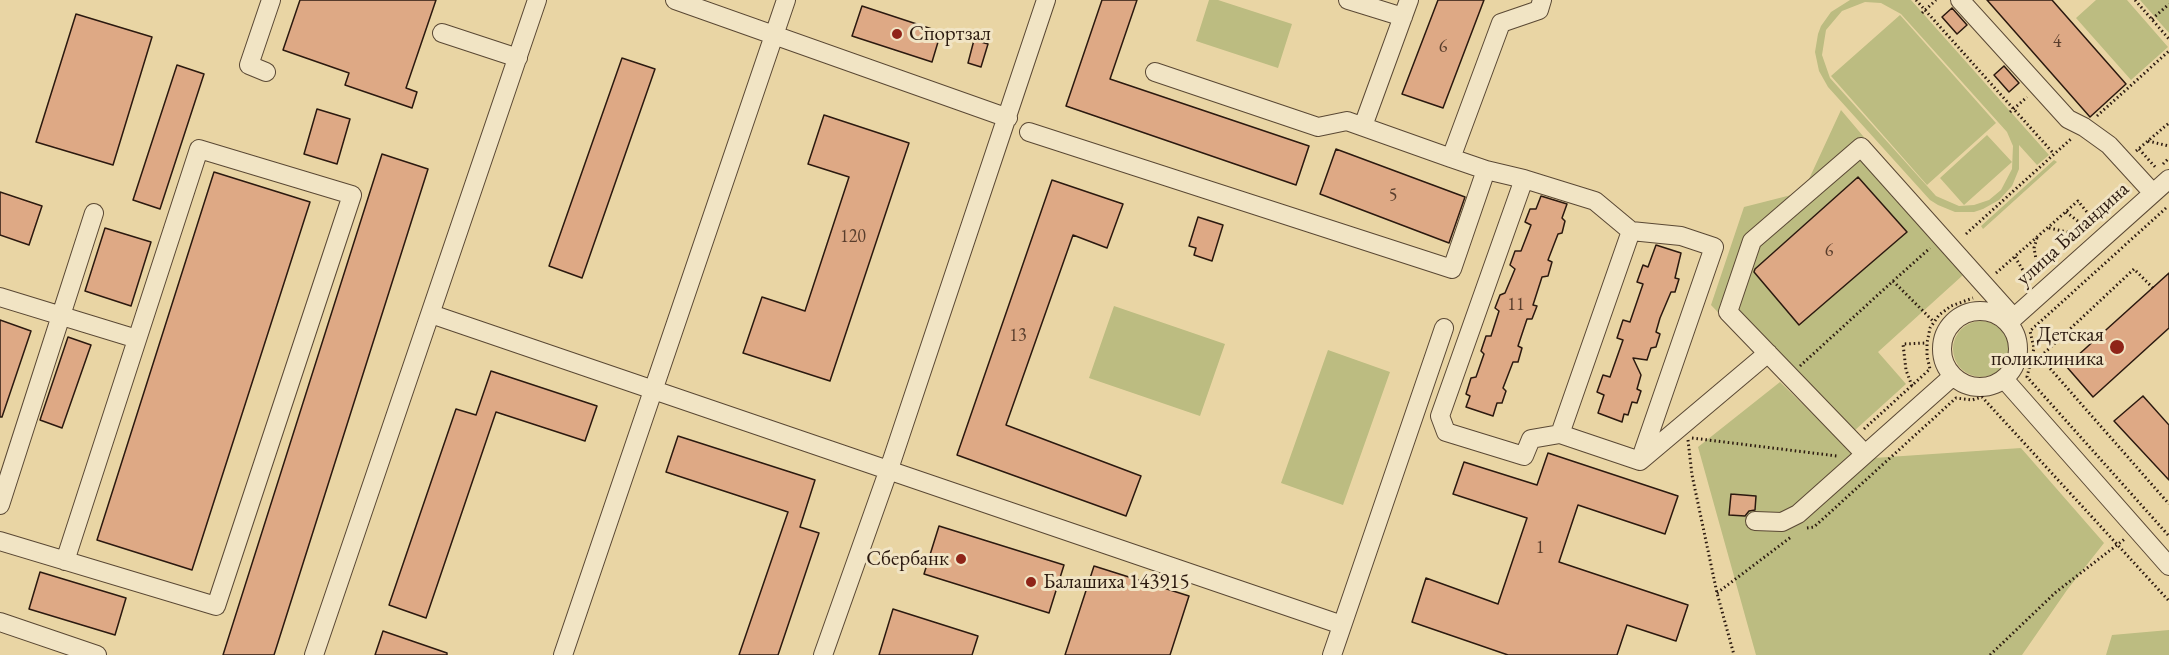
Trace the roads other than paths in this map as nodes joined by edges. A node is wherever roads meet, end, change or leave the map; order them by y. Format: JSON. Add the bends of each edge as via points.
{"nodes":[{"id":1,"x":271,"y":0,"type":"edge"},
{"id":2,"x":537,"y":0,"type":"edge"},
{"id":3,"x":675,"y":0,"type":"edge"},
{"id":4,"x":786,"y":0,"type":"edge"},
{"id":5,"x":1047,"y":0,"type":"edge"},
{"id":6,"x":1348,"y":0,"type":"edge"},
{"id":7,"x":1542,"y":0,"type":"edge"},
{"id":8,"x":1960,"y":0,"type":"edge"},
{"id":9,"x":1406,"y":9,"type":"edge"},
{"id":10,"x":442,"y":33,"type":"dead end"},
{"id":11,"x":774,"y":35,"type":"junction"},
{"id":12,"x":518,"y":58,"type":"junction"},
{"id":13,"x":266,"y":72,"type":"dead end"},
{"id":14,"x":1155,"y":72,"type":"dead end"},
{"id":15,"x":1008,"y":118,"type":"junction"},
{"id":16,"x":1363,"y":126,"type":"junction"},
{"id":17,"x":1029,"y":132,"type":"dead end"},
{"id":18,"x":1451,"y":158,"type":"junction"},
{"id":19,"x":1486,"y":170,"type":"junction"},
{"id":20,"x":2163,"y":174,"type":"edge"},
{"id":21,"x":1524,"y":179,"type":"junction"},
{"id":22,"x":2152,"y":192,"type":"junction"},
{"id":23,"x":94,"y":213,"type":"dead end"},
{"id":24,"x":1631,"y":231,"type":"junction"},
{"id":25,"x":0,"y":297,"type":"edge"},
{"id":26,"x":431,"y":314,"type":"junction"},
{"id":27,"x":61,"y":316,"type":"junction"},
{"id":28,"x":2011,"y":321,"type":"junction"},
{"id":29,"x":1444,"y":328,"type":"dead end"},
{"id":30,"x":137,"y":339,"type":"junction"},
{"id":31,"x":1768,"y":353,"type":"junction"},
{"id":32,"x":1953,"y":376,"type":"junction"},
{"id":33,"x":2004,"y":379,"type":"junction"},
{"id":34,"x":653,"y":390,"type":"junction"},
{"id":35,"x":1560,"y":434,"type":"junction"},
{"id":36,"x":1863,"y":456,"type":"junction"},
{"id":37,"x":1640,"y":461,"type":"junction"},
{"id":38,"x":889,"y":469,"type":"junction"},
{"id":39,"x":0,"y":505,"type":"edge"},
{"id":40,"x":1755,"y":521,"type":"dead end"},
{"id":41,"x":0,"y":541,"type":"edge"},
{"id":42,"x":65,"y":561,"type":"junction"},
{"id":43,"x":2169,"y":566,"type":"edge"},
{"id":44,"x":0,"y":622,"type":"edge"},
{"id":45,"x":1342,"y":625,"type":"junction"},
{"id":46,"x":97,"y":655,"type":"edge"},
{"id":47,"x":314,"y":655,"type":"edge"},
{"id":48,"x":563,"y":655,"type":"edge"},
{"id":49,"x":823,"y":655,"type":"edge"},
{"id":50,"x":1332,"y":655,"type":"edge"}],
"edges":[{"from":1,"to":13,"type":"street","via":[[249,65]]},
{"from":2,"to":12,"type":"street"},
{"from":3,"to":11,"type":"street"},
{"from":4,"to":11,"type":"street"},
{"from":5,"to":15,"type":"street"},
{"from":6,"to":9,"type":"street"},
{"from":7,"to":18,"type":"street","via":[[1539,10],[1502,23]]},
{"from":8,"to":22,"type":"street","via":[[2068,119],[2109,145]]},
{"from":9,"to":16,"type":"street"},
{"from":10,"to":12,"type":"street"},
{"from":11,"to":15,"type":"street"},
{"from":11,"to":34,"type":"street"},
{"from":12,"to":26,"type":"street"},
{"from":14,"to":16,"type":"street","via":[[1318,127],[1347,121]]},
{"from":15,"to":38,"type":"street"},
{"from":16,"to":18,"type":"street"},
{"from":17,"to":19,"type":"street","via":[[1452,269]]},
{"from":18,"to":19,"type":"street"},
{"from":19,"to":21,"type":"street"},
{"from":20,"to":22,"type":"street","name":"улица Баландина"},
{"from":21,"to":24,"type":"street","via":[[1595,201]]},
{"from":21,"to":35,"type":"street","via":[[1440,416],[1446,432],[1524,456],[1531,439]]},
{"from":22,"to":28,"type":"street","name":"улица Баландина"},
{"from":23,"to":27,"type":"street"},
{"from":24,"to":35,"type":"street"},
{"from":24,"to":37,"type":"street","via":[[1681,236],[1714,247]]},
{"from":25,"to":27,"type":"street"},
{"from":26,"to":34,"type":"street"},
{"from":26,"to":47,"type":"street"},
{"from":27,"to":30,"type":"street"},
{"from":27,"to":39,"type":"street"},
{"from":28,"to":31,"type":"street","via":[[1861,147],[1752,241],[1728,312]]},
{"from":28,"to":32,"type":"street","via":[[1986,312],[1968,314],[1952,324],[1942,347]]},
{"from":28,"to":33,"type":"street","via":[[2018,358]]},
{"from":29,"to":45,"type":"street"},
{"from":30,"to":42,"type":"street"},
{"from":30,"to":42,"type":"street","via":[[199,149],[352,195],[216,606]]},
{"from":31,"to":36,"type":"street","via":[[1840,422]]},
{"from":31,"to":37,"type":"street"},
{"from":32,"to":33,"type":"street","via":[[1981,388]]},
{"from":32,"to":36,"type":"street"},
{"from":33,"to":43,"type":"street"},
{"from":34,"to":38,"type":"street"},
{"from":34,"to":48,"type":"street"},
{"from":35,"to":37,"type":"street"},
{"from":36,"to":40,"type":"street","via":[[1798,514],[1782,522]]},
{"from":38,"to":45,"type":"street"},
{"from":38,"to":49,"type":"street"},
{"from":41,"to":42,"type":"street"},
{"from":44,"to":46,"type":"street"},
{"from":45,"to":50,"type":"street"}]}
